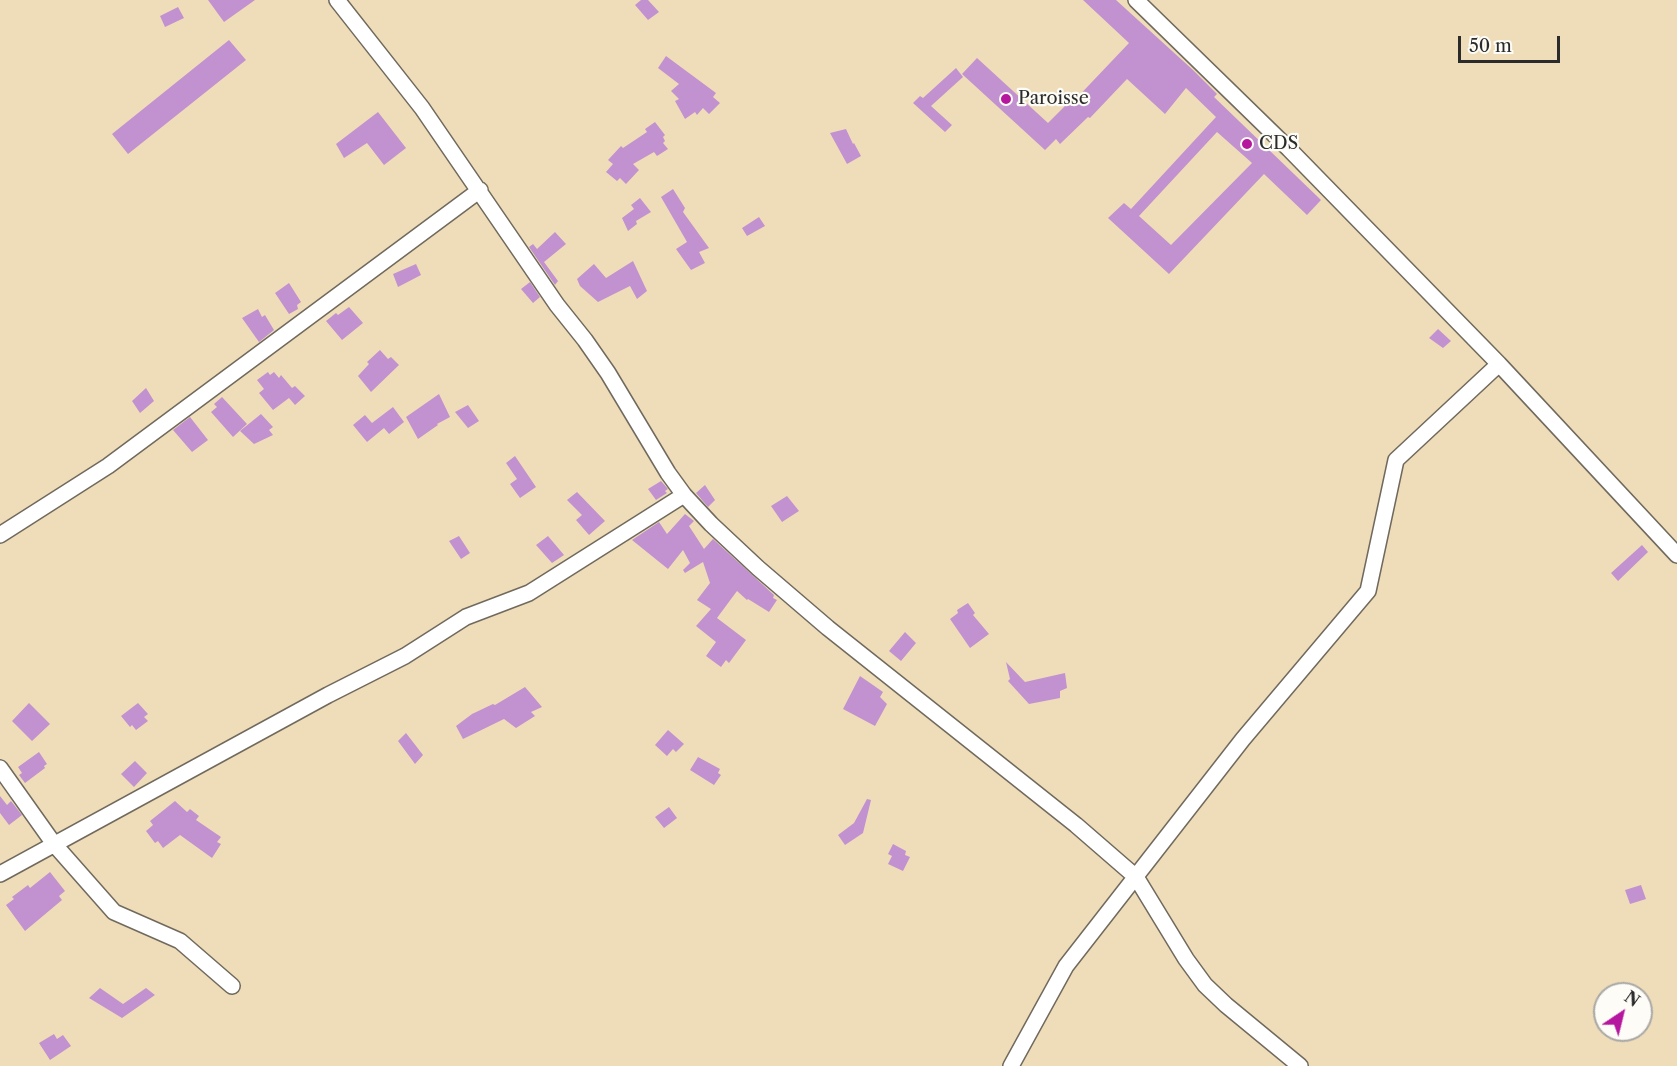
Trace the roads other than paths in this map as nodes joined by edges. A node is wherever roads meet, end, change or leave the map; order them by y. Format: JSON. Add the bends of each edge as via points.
{"nodes":[{"id":1,"x":338,"y":0,"type":"edge"},
{"id":2,"x":1136,"y":0,"type":"edge"},
{"id":3,"x":480,"y":190,"type":"junction"},
{"id":4,"x":1499,"y":364,"type":"junction"},
{"id":5,"x":684,"y":495,"type":"junction"},
{"id":6,"x":0,"y":536,"type":"edge"},
{"id":7,"x":1677,"y":555,"type":"edge"},
{"id":8,"x":0,"y":768,"type":"edge"},
{"id":9,"x":54,"y":844,"type":"junction"},
{"id":10,"x":0,"y":874,"type":"edge"},
{"id":11,"x":1136,"y":877,"type":"junction"},
{"id":12,"x":232,"y":986,"type":"dead end"},
{"id":13,"x":1011,"y":1066,"type":"edge"},
{"id":14,"x":1299,"y":1066,"type":"edge"}],
"edges":[{"from":1,"to":3,"type":"street"},
{"from":2,"to":4,"type":"street","via":[[1289,149]]},
{"from":3,"to":5,"type":"street","via":[[608,373]]},
{"from":3,"to":6,"type":"street","via":[[108,466]]},
{"from":4,"to":7,"type":"street"},
{"from":4,"to":11,"type":"street","via":[[1396,460],[1368,591],[1243,739]]},
{"from":5,"to":9,"type":"street","via":[[529,593],[466,617],[405,656]]},
{"from":5,"to":11,"type":"street","via":[[750,561],[828,628]]},
{"from":8,"to":9,"type":"street"},
{"from":9,"to":10,"type":"street"},
{"from":9,"to":12,"type":"street","via":[[114,912],[180,941]]},
{"from":11,"to":13,"type":"street","via":[[1066,966]]},
{"from":11,"to":14,"type":"street","via":[[1205,985]]}]}
